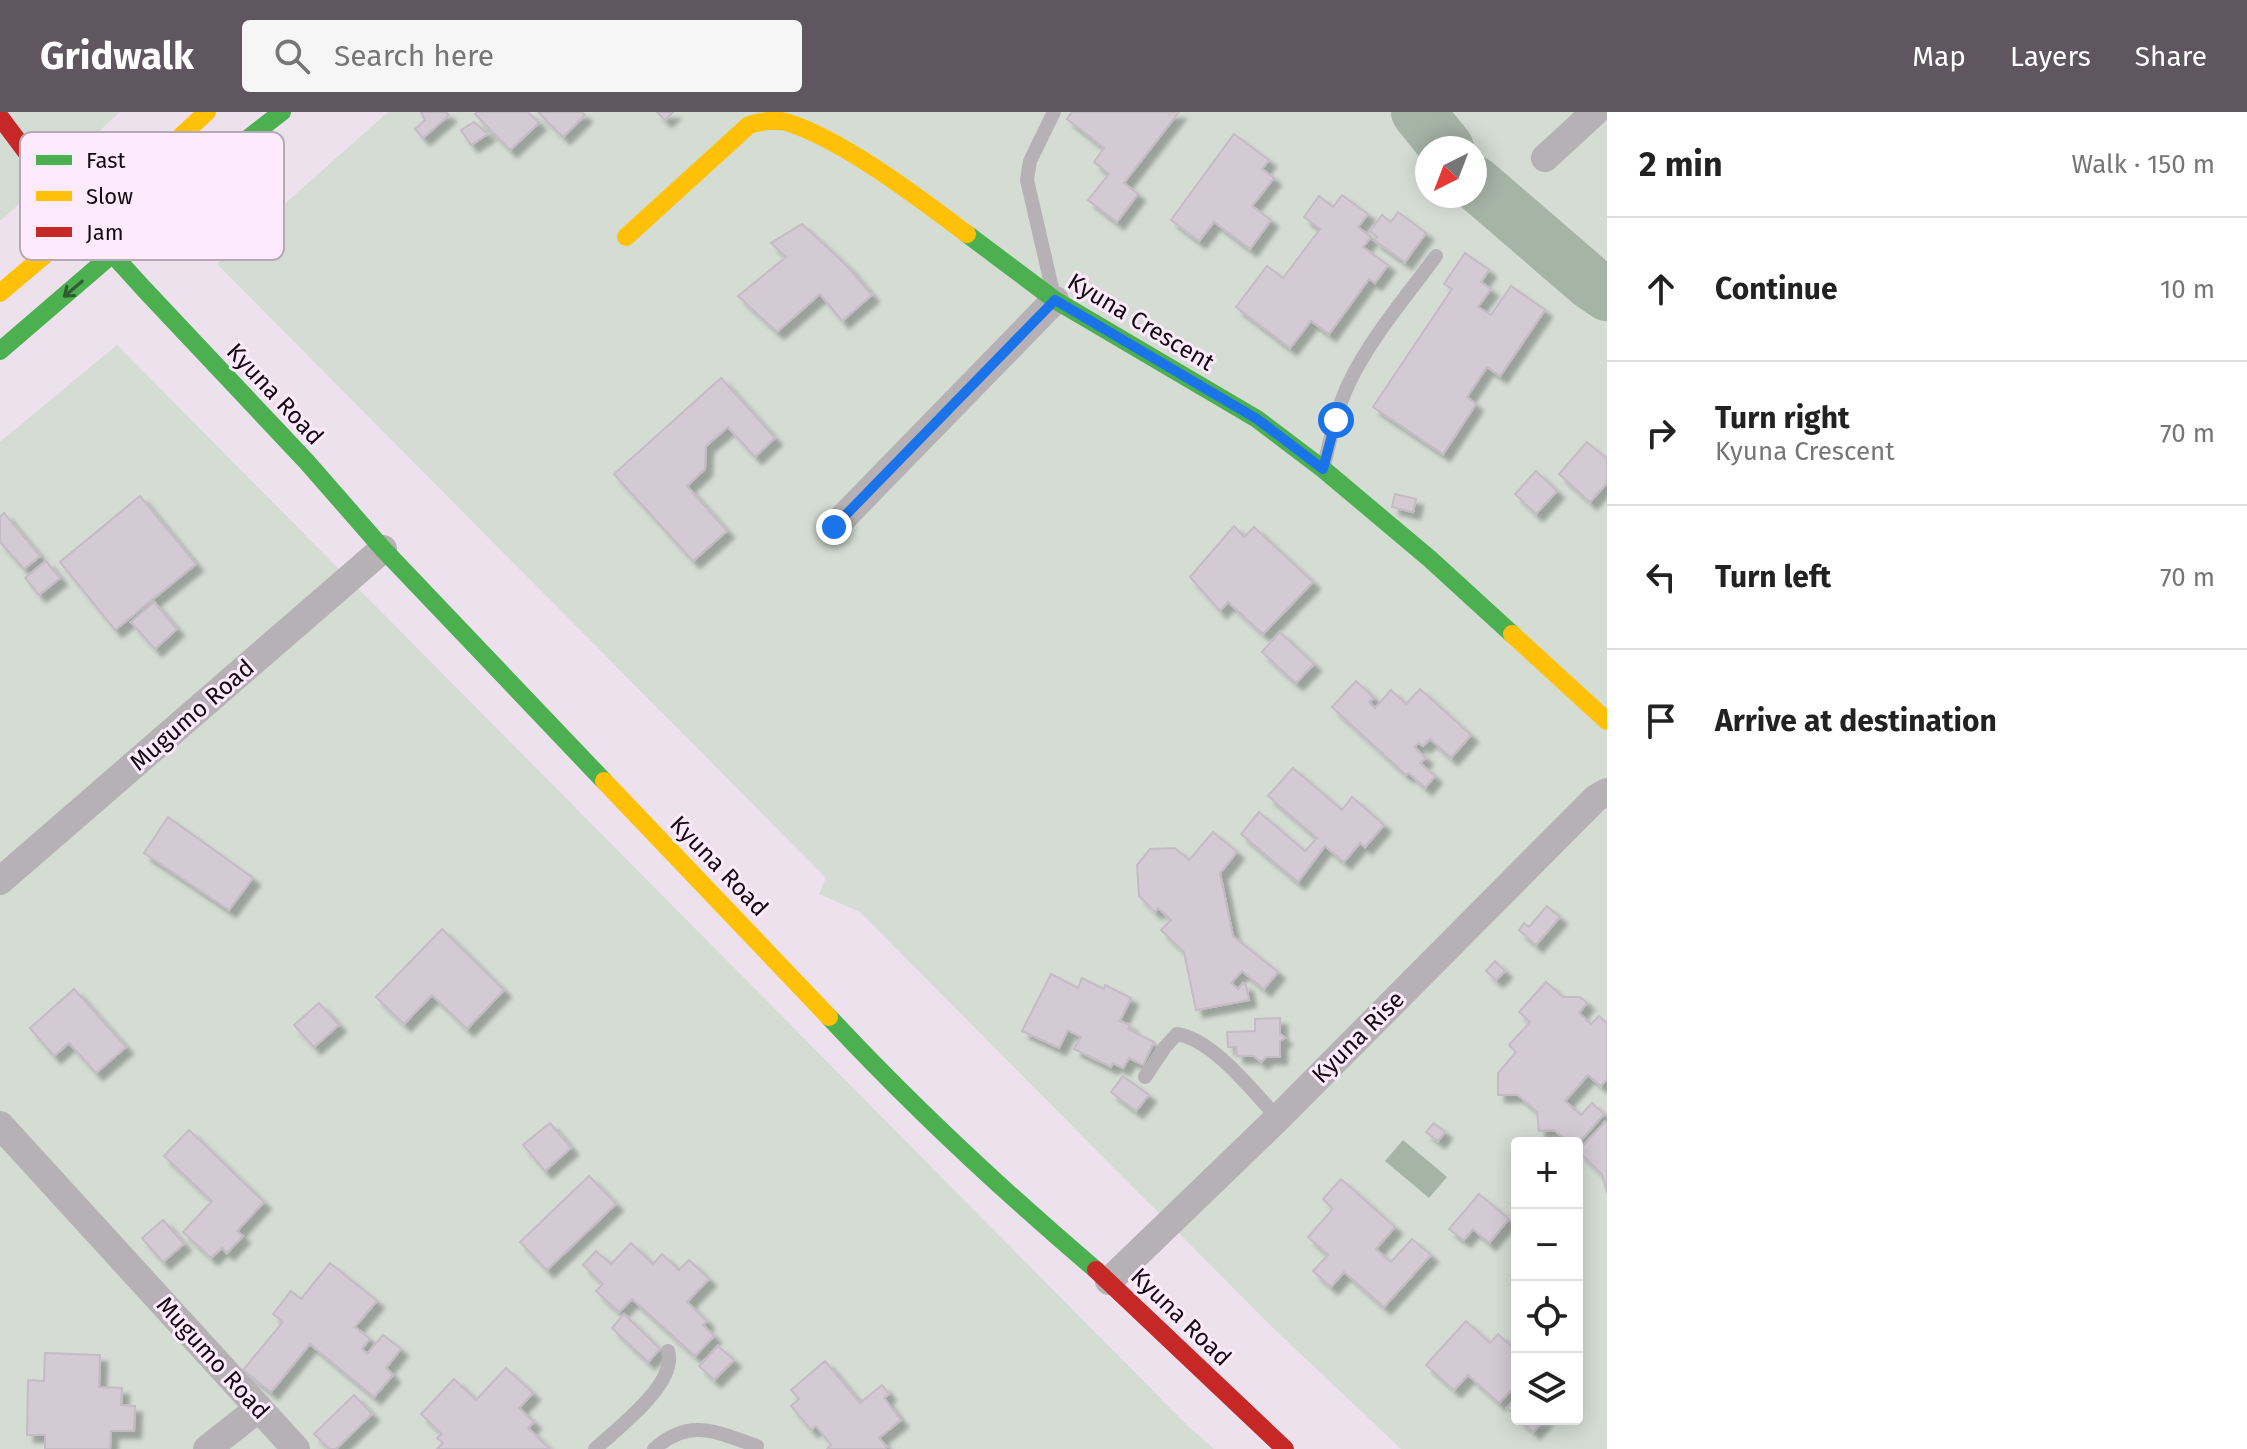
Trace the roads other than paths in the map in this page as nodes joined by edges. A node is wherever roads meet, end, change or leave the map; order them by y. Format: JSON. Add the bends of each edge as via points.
{"nodes":[{"id":1,"x":207,"y":112,"type":"edge"},
{"id":2,"x":282,"y":112,"type":"edge"},
{"id":3,"x":1054,"y":112,"type":"edge"},
{"id":4,"x":1595,"y":112,"type":"edge"},
{"id":5,"x":0,"y":117,"type":"edge"},
{"id":6,"x":185,"y":132,"type":"edge"},
{"id":7,"x":256,"y":132,"type":"edge"},
{"id":8,"x":20,"y":144,"type":"edge"},
{"id":9,"x":1545,"y":158,"type":"dead end"},
{"id":10,"x":626,"y":237,"type":"dead end"},
{"id":11,"x":1436,"y":256,"type":"dead end"},
{"id":12,"x":39,"y":260,"type":"edge"},
{"id":13,"x":106,"y":260,"type":"edge"},
{"id":14,"x":118,"y":260,"type":"edge"},
{"id":15,"x":0,"y":293,"type":"edge"},
{"id":16,"x":1055,"y":300,"type":"junction"},
{"id":17,"x":0,"y":351,"type":"edge"},
{"id":18,"x":1323,"y":469,"type":"junction"},
{"id":19,"x":834,"y":527,"type":"dead end"},
{"id":20,"x":383,"y":549,"type":"junction"},
{"id":21,"x":1607,"y":721,"type":"edge"},
{"id":22,"x":1607,"y":792,"type":"edge"},
{"id":23,"x":0,"y":881,"type":"edge"},
{"id":24,"x":1145,"y":1077,"type":"dead end"},
{"id":25,"x":1278,"y":1118,"type":"junction"},
{"id":26,"x":0,"y":1125,"type":"edge"},
{"id":27,"x":1109,"y":1281,"type":"junction"},
{"id":28,"x":668,"y":1351,"type":"dead end"},
{"id":29,"x":259,"y":1408,"type":"junction"},
{"id":30,"x":757,"y":1446,"type":"dead end"},
{"id":31,"x":207,"y":1449,"type":"edge"},
{"id":32,"x":296,"y":1449,"type":"edge"},
{"id":33,"x":595,"y":1449,"type":"edge"},
{"id":34,"x":654,"y":1449,"type":"edge"},
{"id":35,"x":1285,"y":1449,"type":"edge"}],
"edges":[{"from":1,"to":6,"type":"main road"},
{"from":2,"to":7,"type":"main road","one_way":true},
{"from":3,"to":16,"type":"lane","via":[[1030,161],[1027,180]]},
{"from":4,"to":9,"type":"street"},
{"from":5,"to":8,"type":"main road","name":"Kyuna Road","bridge":true},
{"from":10,"to":16,"type":"main road","name":"Kyuna Crescent","via":[[749,125],[785,122],[833,143],[896,182]]},
{"from":11,"to":18,"type":"lane","via":[[1350,382]]},
{"from":12,"to":15,"type":"main road"},
{"from":13,"to":17,"type":"main road","one_way":true},
{"from":14,"to":20,"type":"main road","name":"Kyuna Road","bridge":true},
{"from":16,"to":18,"type":"main road","name":"Kyuna Crescent","via":[[1257,419]]},
{"from":16,"to":19,"type":"street"},
{"from":18,"to":21,"type":"main road","name":"Kyuna Crescent"},
{"from":20,"to":23,"type":"street","name":"Mugumo Road"},
{"from":20,"to":27,"type":"main road","name":"Kyuna Road","via":[[907,1100]]},
{"from":22,"to":25,"type":"street","name":"Kyuna Rise"},
{"from":24,"to":25,"type":"lane","via":[[1177,1034],[1189,1036],[1219,1058]]},
{"from":25,"to":27,"type":"street","name":"Kyuna Rise"},
{"from":26,"to":29,"type":"street","name":"Mugumo Road"},
{"from":27,"to":35,"type":"main road","name":"Kyuna Road"},
{"from":28,"to":33,"type":"lane","via":[[671,1361],[662,1383]]},
{"from":29,"to":31,"type":"street"},
{"from":29,"to":32,"type":"street","name":"Mugumo Road"},
{"from":30,"to":34,"type":"lane","via":[[709,1430],[684,1430]]}]}
